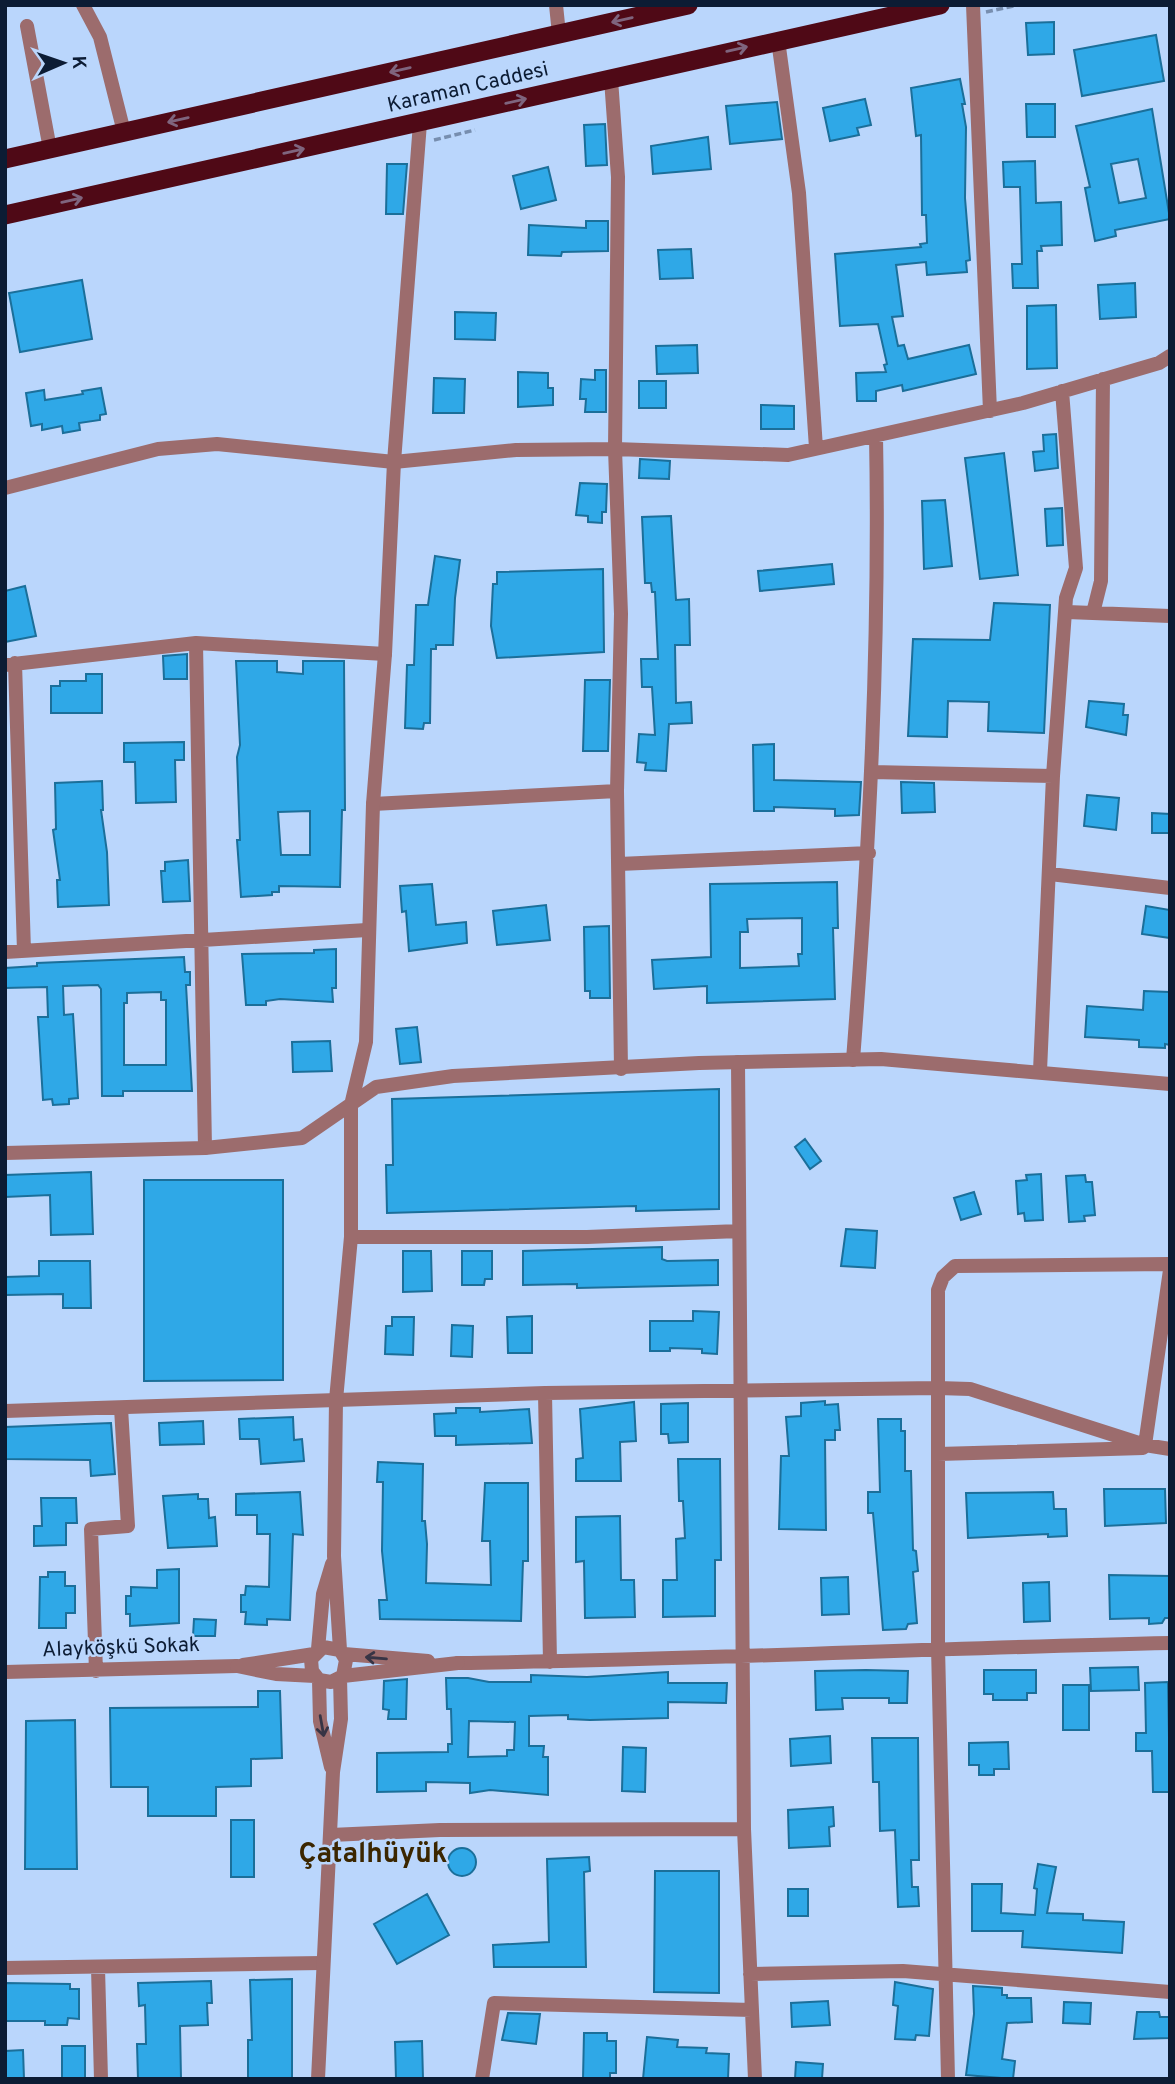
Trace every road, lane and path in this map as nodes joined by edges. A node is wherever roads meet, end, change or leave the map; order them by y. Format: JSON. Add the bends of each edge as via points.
{"nodes":[{"id":1,"x":83,"y":5,"type":"edge"},
{"id":2,"x":556,"y":5,"type":"edge"},
{"id":3,"x":688,"y":5,"type":"edge"},
{"id":4,"x":940,"y":5,"type":"edge"},
{"id":5,"x":1018,"y":5,"type":"edge"},
{"id":6,"x":979,"y":9,"type":"edge"},
{"id":7,"x":27,"y":26,"type":"dead end"},
{"id":8,"x":559,"y":34,"type":"junction"},
{"id":9,"x":778,"y":40,"type":"junction"},
{"id":10,"x":611,"y":79,"type":"junction"},
{"id":11,"x":420,"y":123,"type":"junction"},
{"id":12,"x":124,"y":132,"type":"junction"},
{"id":13,"x":50,"y":149,"type":"junction"},
{"id":14,"x":5,"y":159,"type":"edge"},
{"id":15,"x":5,"y":215,"type":"edge"},
{"id":16,"x":1170,"y":356,"type":"edge"},
{"id":17,"x":1103,"y":379,"type":"junction"},
{"id":18,"x":1062,"y":391,"type":"junction"},
{"id":19,"x":990,"y":411,"type":"junction"},
{"id":20,"x":876,"y":436,"type":"junction"},
{"id":21,"x":816,"y":448,"type":"junction"},
{"id":22,"x":615,"y":449,"type":"junction"},
{"id":23,"x":394,"y":462,"type":"junction"},
{"id":24,"x":5,"y":488,"type":"edge"},
{"id":25,"x":1067,"y":612,"type":"junction"},
{"id":26,"x":1093,"y":613,"type":"junction"},
{"id":27,"x":1170,"y":616,"type":"edge"},
{"id":28,"x":196,"y":643,"type":"junction"},
{"id":29,"x":385,"y":653,"type":"junction"},
{"id":30,"x":10,"y":664,"type":"edge"},
{"id":31,"x":872,"y":772,"type":"junction"},
{"id":32,"x":1052,"y":776,"type":"junction"},
{"id":33,"x":617,"y":791,"type":"junction"},
{"id":34,"x":373,"y":804,"type":"junction"},
{"id":35,"x":869,"y":853,"type":"junction"},
{"id":36,"x":619,"y":864,"type":"junction"},
{"id":37,"x":1050,"y":874,"type":"junction"},
{"id":38,"x":1170,"y":888,"type":"edge"},
{"id":39,"x":367,"y":930,"type":"junction"},
{"id":40,"x":201,"y":941,"type":"junction"},
{"id":41,"x":24,"y":951,"type":"junction"},
{"id":42,"x":5,"y":952,"type":"edge"},
{"id":43,"x":853,"y":1060,"type":"junction"},
{"id":44,"x":737,"y":1062,"type":"junction"},
{"id":45,"x":621,"y":1069,"type":"junction"},
{"id":46,"x":1040,"y":1071,"type":"junction"},
{"id":47,"x":1170,"y":1084,"type":"edge"},
{"id":48,"x":351,"y":1105,"type":"junction"},
{"id":49,"x":205,"y":1148,"type":"junction"},
{"id":50,"x":5,"y":1153,"type":"edge"},
{"id":51,"x":739,"y":1231,"type":"junction"},
{"id":52,"x":351,"y":1237,"type":"junction"},
{"id":53,"x":1170,"y":1264,"type":"edge"},
{"id":54,"x":1170,"y":1270,"type":"edge"},
{"id":55,"x":938,"y":1388,"type":"junction"},
{"id":56,"x":740,"y":1391,"type":"junction"},
{"id":57,"x":545,"y":1393,"type":"junction"},
{"id":58,"x":336,"y":1400,"type":"junction"},
{"id":59,"x":121,"y":1408,"type":"junction"},
{"id":60,"x":5,"y":1411,"type":"edge"},
{"id":61,"x":1145,"y":1445,"type":"junction"},
{"id":62,"x":1166,"y":1448,"type":"edge"},
{"id":63,"x":939,"y":1454,"type":"junction"},
{"id":64,"x":334,"y":1556,"type":"junction"},
{"id":65,"x":1170,"y":1643,"type":"edge"},
{"id":66,"x":938,"y":1647,"type":"junction"},
{"id":67,"x":316,"y":1652,"type":"junction"},
{"id":68,"x":342,"y":1652,"type":"junction"},
{"id":69,"x":744,"y":1657,"type":"junction"},
{"id":70,"x":550,"y":1662,"type":"junction"},
{"id":71,"x":458,"y":1663,"type":"junction"},
{"id":72,"x":237,"y":1666,"type":"junction"},
{"id":73,"x":96,"y":1671,"type":"junction"},
{"id":74,"x":5,"y":1672,"type":"edge"},
{"id":75,"x":341,"y":1677,"type":"junction"},
{"id":76,"x":317,"y":1678,"type":"junction"},
{"id":77,"x":332,"y":1772,"type":"junction"},
{"id":78,"x":744,"y":1829,"type":"junction"},
{"id":79,"x":331,"y":1835,"type":"junction"},
{"id":80,"x":322,"y":1963,"type":"junction"},
{"id":81,"x":5,"y":1968,"type":"edge"},
{"id":82,"x":98,"y":1968,"type":"junction"},
{"id":83,"x":750,"y":1974,"type":"junction"},
{"id":84,"x":947,"y":1975,"type":"junction"},
{"id":85,"x":1170,"y":1992,"type":"edge"},
{"id":86,"x":752,"y":2010,"type":"junction"},
{"id":87,"x":101,"y":2079,"type":"edge"},
{"id":88,"x":318,"y":2079,"type":"edge"},
{"id":89,"x":482,"y":2079,"type":"edge"},
{"id":90,"x":755,"y":2079,"type":"edge"},
{"id":91,"x":948,"y":2079,"type":"edge"}],
"edges":[{"from":1,"to":12,"type":"street","via":[[100,37]]},
{"from":2,"to":8,"type":"street"},
{"from":3,"to":8,"type":"highway","name":"Karaman Caddesi","one_way":true},
{"from":4,"to":9,"type":"highway","name":"Karaman Caddesi"},
{"from":5,"to":6,"type":"path"},
{"from":6,"to":19,"type":"street"},
{"from":7,"to":13,"type":"street"},
{"from":8,"to":12,"type":"highway","name":"Karaman Caddesi","one_way":true},
{"from":10,"to":9,"type":"highway","name":"Karaman Caddesi","one_way":true},
{"from":9,"to":21,"type":"street","via":[[799,193]]},
{"from":11,"to":10,"type":"highway","name":"Karaman Caddesi","one_way":true},
{"from":10,"to":22,"type":"street","via":[[618,177]]},
{"from":15,"to":11,"type":"highway","name":"Karaman Caddesi","one_way":true},
{"from":11,"to":23,"type":"street"},
{"from":12,"to":13,"type":"highway","name":"Karaman Caddesi"},
{"from":13,"to":14,"type":"highway","name":"Karaman Caddesi"},
{"from":16,"to":17,"type":"street"},
{"from":17,"to":18,"type":"street"},
{"from":17,"to":26,"type":"street","via":[[1101,581]]},
{"from":18,"to":19,"type":"street"},
{"from":18,"to":25,"type":"street","via":[[1076,568],[1066,598]]},
{"from":19,"to":20,"type":"street"},
{"from":20,"to":21,"type":"street"},
{"from":20,"to":31,"type":"street"},
{"from":21,"to":22,"type":"street","via":[[788,455]]},
{"from":22,"to":23,"type":"street","via":[[516,450]]},
{"from":22,"to":33,"type":"street","via":[[621,614]]},
{"from":23,"to":24,"type":"street","via":[[217,444],[158,449]]},
{"from":23,"to":29,"type":"street"},
{"from":25,"to":26,"type":"street"},
{"from":25,"to":32,"type":"street"},
{"from":26,"to":27,"type":"street"},
{"from":28,"to":29,"type":"street"},
{"from":28,"to":30,"type":"street"},
{"from":28,"to":40,"type":"street"},
{"from":29,"to":34,"type":"street"},
{"from":30,"to":41,"type":"street"},
{"from":31,"to":32,"type":"street"},
{"from":31,"to":35,"type":"street"},
{"from":32,"to":37,"type":"street"},
{"from":33,"to":34,"type":"street"},
{"from":33,"to":36,"type":"street"},
{"from":34,"to":39,"type":"street"},
{"from":35,"to":36,"type":"street"},
{"from":35,"to":43,"type":"street"},
{"from":36,"to":45,"type":"street"},
{"from":37,"to":38,"type":"street"},
{"from":37,"to":46,"type":"street"},
{"from":39,"to":40,"type":"street"},
{"from":39,"to":48,"type":"street","via":[[366,1042]]},
{"from":40,"to":41,"type":"street"},
{"from":40,"to":49,"type":"street"},
{"from":41,"to":42,"type":"street"},
{"from":43,"to":44,"type":"street"},
{"from":43,"to":46,"type":"street"},
{"from":44,"to":45,"type":"street"},
{"from":44,"to":51,"type":"street"},
{"from":45,"to":48,"type":"street","via":[[453,1076],[376,1087]]},
{"from":46,"to":47,"type":"street"},
{"from":48,"to":49,"type":"street","via":[[302,1138]]},
{"from":48,"to":52,"type":"street"},
{"from":49,"to":50,"type":"street"},
{"from":51,"to":52,"type":"street","via":[[587,1237]]},
{"from":51,"to":56,"type":"street"},
{"from":52,"to":58,"type":"street"},
{"from":53,"to":55,"type":"street","via":[[955,1266],[938,1290]]},
{"from":54,"to":61,"type":"street"},
{"from":55,"to":56,"type":"street"},
{"from":55,"to":61,"type":"street","via":[[970,1389]]},
{"from":55,"to":63,"type":"street"},
{"from":56,"to":57,"type":"street"},
{"from":56,"to":69,"type":"street"},
{"from":57,"to":58,"type":"street"},
{"from":57,"to":70,"type":"street"},
{"from":58,"to":59,"type":"street"},
{"from":58,"to":64,"type":"street"},
{"from":59,"to":60,"type":"street"},
{"from":59,"to":73,"type":"street","via":[[128,1525],[91,1529]]},
{"from":61,"to":62,"type":"street"},
{"from":62,"to":63,"type":"street"},
{"from":63,"to":66,"type":"street"},
{"from":64,"to":67,"type":"street","via":[[323,1594]]},
{"from":64,"to":68,"type":"street"},
{"from":65,"to":66,"type":"street"},
{"from":66,"to":69,"type":"street"},
{"from":66,"to":84,"type":"street"},
{"from":67,"to":68,"type":"street","via":[[329,1646]]},
{"from":67,"to":72,"type":"street"},
{"from":67,"to":76,"type":"street","via":[[311,1665]]},
{"from":71,"to":68,"type":"street","one_way":true},
{"from":68,"to":75,"type":"street","via":[[347,1665]]},
{"from":69,"to":70,"type":"street"},
{"from":69,"to":78,"type":"street"},
{"from":70,"to":71,"type":"street"},
{"from":71,"to":75,"type":"street"},
{"from":72,"to":73,"type":"street","name":"Alayköşkü Sokak"},
{"from":72,"to":76,"type":"street"},
{"from":73,"to":74,"type":"street","name":"Alayköşkü Sokak"},
{"from":75,"to":76,"type":"street","via":[[331,1682]]},
{"from":75,"to":77,"type":"street","via":[[341,1719]]},
{"from":76,"to":77,"type":"street","one_way":true,"via":[[320,1721]]},
{"from":77,"to":79,"type":"street"},
{"from":78,"to":79,"type":"street"},
{"from":78,"to":83,"type":"street"},
{"from":79,"to":80,"type":"street"},
{"from":80,"to":82,"type":"street"},
{"from":80,"to":88,"type":"street"},
{"from":81,"to":82,"type":"street"},
{"from":82,"to":87,"type":"street"},
{"from":83,"to":84,"type":"street","via":[[902,1971]]},
{"from":83,"to":86,"type":"street"},
{"from":84,"to":85,"type":"street"},
{"from":84,"to":91,"type":"street"},
{"from":86,"to":89,"type":"street","via":[[494,2003]]},
{"from":86,"to":90,"type":"street"}]}
